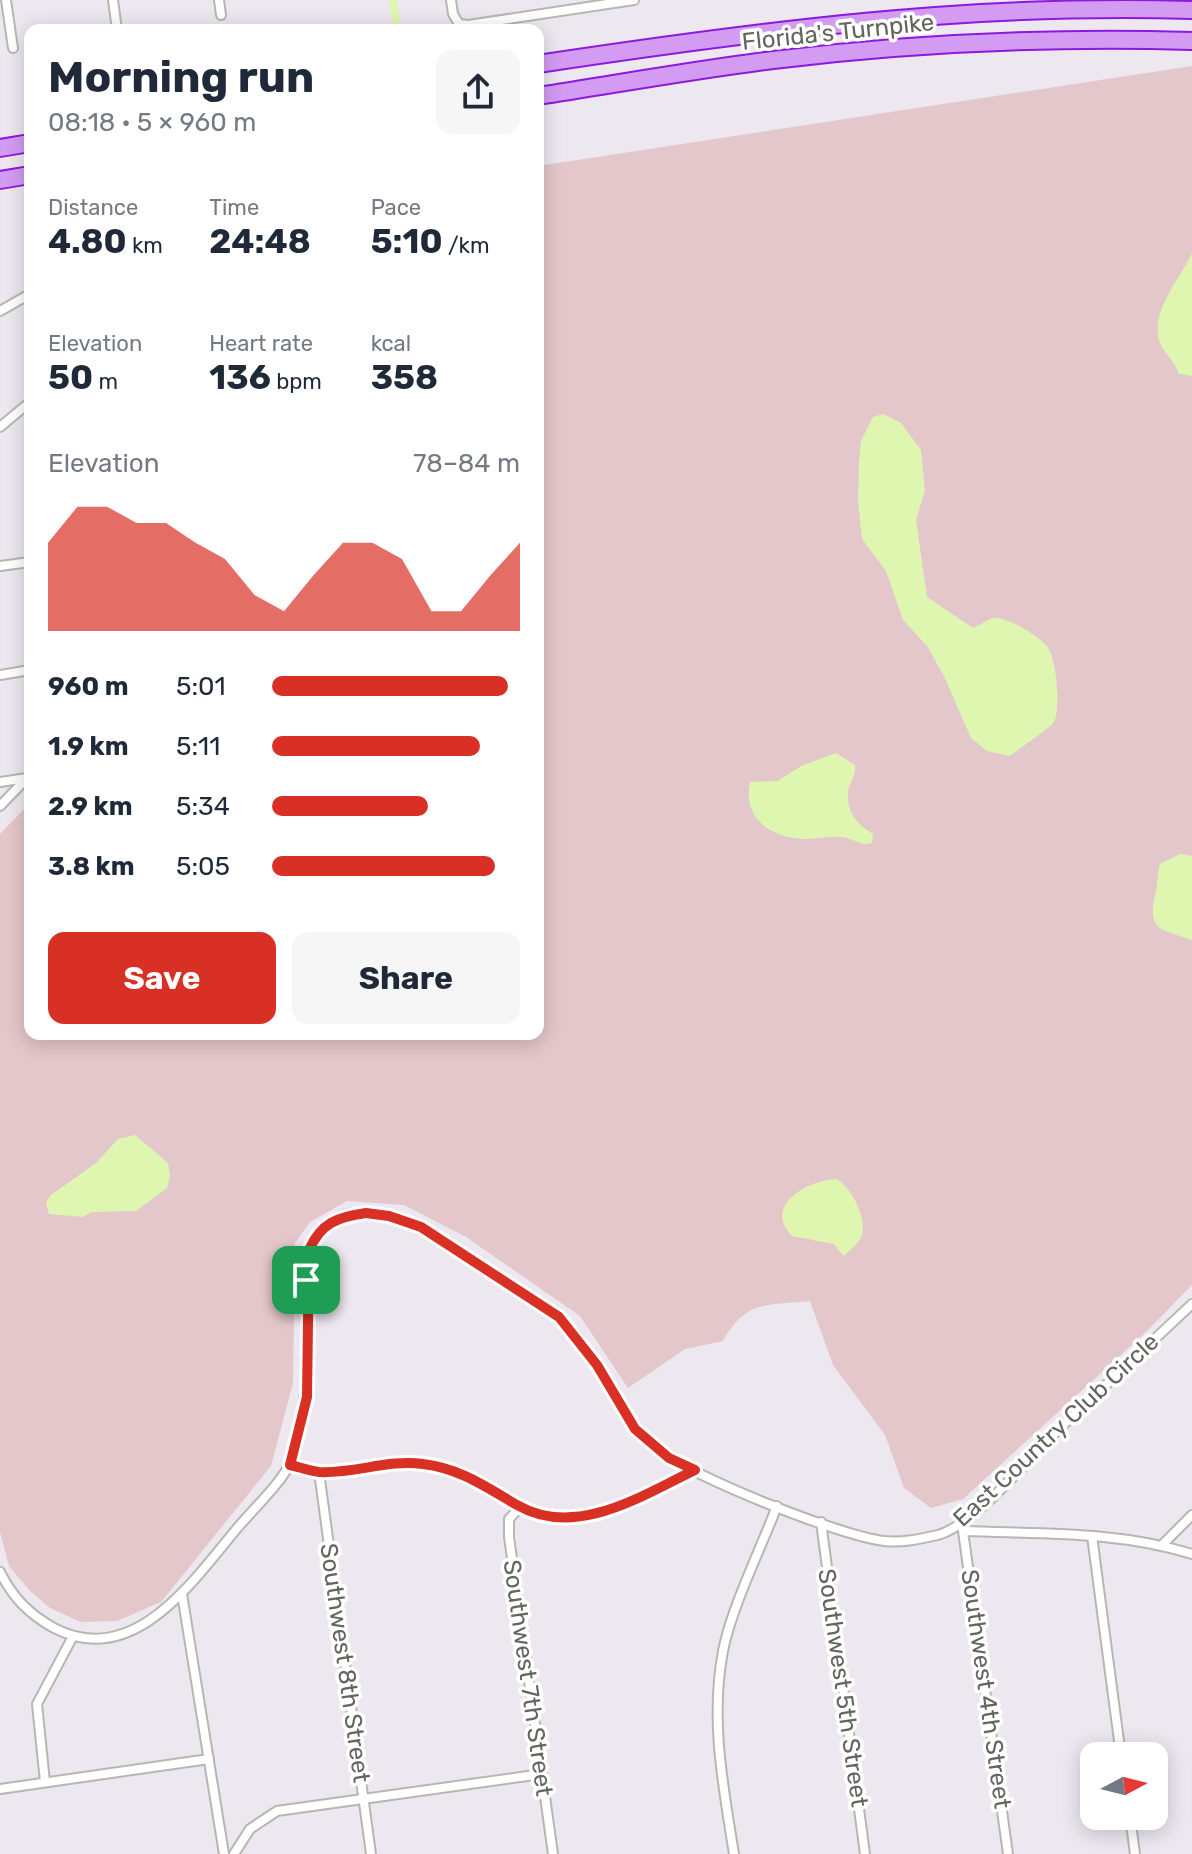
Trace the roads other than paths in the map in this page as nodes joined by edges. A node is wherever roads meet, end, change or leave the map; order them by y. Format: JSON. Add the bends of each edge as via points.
{"nodes":[{"id":1,"x":6,"y":0,"type":"edge"},
{"id":2,"x":113,"y":0,"type":"edge"},
{"id":3,"x":219,"y":0,"type":"edge"},
{"id":4,"x":451,"y":0,"type":"edge"},
{"id":5,"x":563,"y":0,"type":"edge"},
{"id":6,"x":634,"y":0,"type":"edge"},
{"id":7,"x":1192,"y":10,"type":"edge"},
{"id":8,"x":564,"y":11,"type":"junction"},
{"id":9,"x":221,"y":15,"type":"dead end"},
{"id":10,"x":116,"y":24,"type":"edge"},
{"id":11,"x":1192,"y":41,"type":"edge"},
{"id":12,"x":13,"y":48,"type":"dead end"},
{"id":13,"x":544,"y":63,"type":"edge"},
{"id":14,"x":544,"y":95,"type":"edge"},
{"id":15,"x":24,"y":144,"type":"edge"},
{"id":16,"x":0,"y":148,"type":"edge"},
{"id":17,"x":24,"y":176,"type":"edge"},
{"id":18,"x":0,"y":180,"type":"edge"},
{"id":19,"x":24,"y":297,"type":"edge"},
{"id":20,"x":0,"y":311,"type":"edge"},
{"id":21,"x":24,"y":407,"type":"edge"},
{"id":22,"x":0,"y":427,"type":"edge"},
{"id":23,"x":24,"y":563,"type":"edge"},
{"id":24,"x":0,"y":566,"type":"edge"},
{"id":25,"x":24,"y":671,"type":"edge"},
{"id":26,"x":0,"y":675,"type":"edge"},
{"id":27,"x":24,"y":777,"type":"edge"},
{"id":28,"x":24,"y":781,"type":"edge"},
{"id":29,"x":0,"y":782,"type":"edge"},
{"id":30,"x":0,"y":806,"type":"edge"},
{"id":31,"x":1192,"y":1304,"type":"edge"},
{"id":32,"x":290,"y":1465,"type":"junction"},
{"id":33,"x":695,"y":1470,"type":"junction"},
{"id":34,"x":319,"y":1472,"type":"junction"},
{"id":35,"x":777,"y":1506,"type":"junction"},
{"id":36,"x":520,"y":1507,"type":"junction"},
{"id":37,"x":1192,"y":1515,"type":"edge"},
{"id":38,"x":821,"y":1522,"type":"junction"},
{"id":39,"x":964,"y":1528,"type":"junction"},
{"id":40,"x":1092,"y":1536,"type":"junction"},
{"id":41,"x":1162,"y":1545,"type":"junction"},
{"id":42,"x":1192,"y":1554,"type":"edge"},
{"id":43,"x":0,"y":1572,"type":"edge"},
{"id":44,"x":182,"y":1594,"type":"junction"},
{"id":45,"x":72,"y":1638,"type":"junction"},
{"id":46,"x":1119,"y":1742,"type":"edge"},
{"id":47,"x":209,"y":1759,"type":"junction"},
{"id":48,"x":542,"y":1774,"type":"junction"},
{"id":49,"x":45,"y":1782,"type":"junction"},
{"id":50,"x":0,"y":1789,"type":"edge"},
{"id":51,"x":363,"y":1801,"type":"junction"},
{"id":52,"x":1132,"y":1830,"type":"edge"},
{"id":53,"x":224,"y":1854,"type":"edge"},
{"id":54,"x":234,"y":1854,"type":"edge"},
{"id":55,"x":371,"y":1854,"type":"edge"},
{"id":56,"x":553,"y":1854,"type":"edge"},
{"id":57,"x":734,"y":1854,"type":"edge"},
{"id":58,"x":865,"y":1854,"type":"edge"},
{"id":59,"x":1008,"y":1854,"type":"edge"},
{"id":60,"x":1135,"y":1854,"type":"edge"}],
"edges":[{"from":1,"to":12,"type":"street"},
{"from":2,"to":10,"type":"street"},
{"from":3,"to":9,"type":"street"},
{"from":4,"to":8,"type":"street","via":[[459,24]]},
{"from":5,"to":8,"type":"street"},
{"from":6,"to":8,"type":"street"},
{"from":7,"to":13,"type":"highway","name":"Florida's Turnpike","via":[[886,18]]},
{"from":11,"to":14,"type":"highway","name":"Florida's Turnpike","via":[[1019,41],[896,48],[772,60]]},
{"from":15,"to":16,"type":"highway"},
{"from":17,"to":18,"type":"highway"},
{"from":19,"to":20,"type":"street"},
{"from":21,"to":22,"type":"street"},
{"from":23,"to":24,"type":"street"},
{"from":25,"to":26,"type":"street"},
{"from":27,"to":29,"type":"street"},
{"from":28,"to":30,"type":"street"},
{"from":31,"to":39,"type":"street","name":"East Country Club Circle"},
{"from":32,"to":33,"type":"street","name":"East Country Club Circle","via":[[307,1397],[309,1250],[318,1231],[340,1217],[366,1213],[421,1227],[559,1317],[597,1365],[635,1429],[669,1458]]},
{"from":32,"to":34,"type":"street"},
{"from":32,"to":44,"type":"street","name":"East Country Club Circle"},
{"from":33,"to":35,"type":"street","name":"East Country Club Circle"},
{"from":33,"to":36,"type":"street","via":[[582,1517]]},
{"from":34,"to":36,"type":"street","via":[[421,1463],[455,1470]]},
{"from":34,"to":51,"type":"street","name":"Southwest 8th Street"},
{"from":35,"to":38,"type":"street","name":"East Country Club Circle"},
{"from":35,"to":57,"type":"street","via":[[724,1648],[717,1696],[716,1741]]},
{"from":36,"to":48,"type":"street","name":"Southwest 7th Street","via":[[509,1519],[509,1537]]},
{"from":37,"to":41,"type":"street"},
{"from":38,"to":39,"type":"street","name":"East Country Club Circle","via":[[884,1541],[911,1541]]},
{"from":38,"to":58,"type":"street","name":"Southwest 5th Street"},
{"from":39,"to":40,"type":"street"},
{"from":39,"to":59,"type":"street","name":"Southwest 4th Street"},
{"from":40,"to":41,"type":"street"},
{"from":40,"to":46,"type":"street"},
{"from":41,"to":42,"type":"street"},
{"from":43,"to":45,"type":"street","via":[[19,1604]]},
{"from":44,"to":45,"type":"street","name":"East Country Club Circle","via":[[130,1633]]},
{"from":44,"to":47,"type":"street"},
{"from":45,"to":49,"type":"street","via":[[37,1704]]},
{"from":47,"to":49,"type":"street"},
{"from":47,"to":53,"type":"street"},
{"from":48,"to":51,"type":"street"},
{"from":48,"to":56,"type":"street","name":"Southwest 7th Street"},
{"from":49,"to":50,"type":"street"},
{"from":51,"to":54,"type":"street","via":[[277,1811],[250,1829]]},
{"from":51,"to":55,"type":"street","name":"Southwest 8th Street"},
{"from":52,"to":60,"type":"street"}]}
